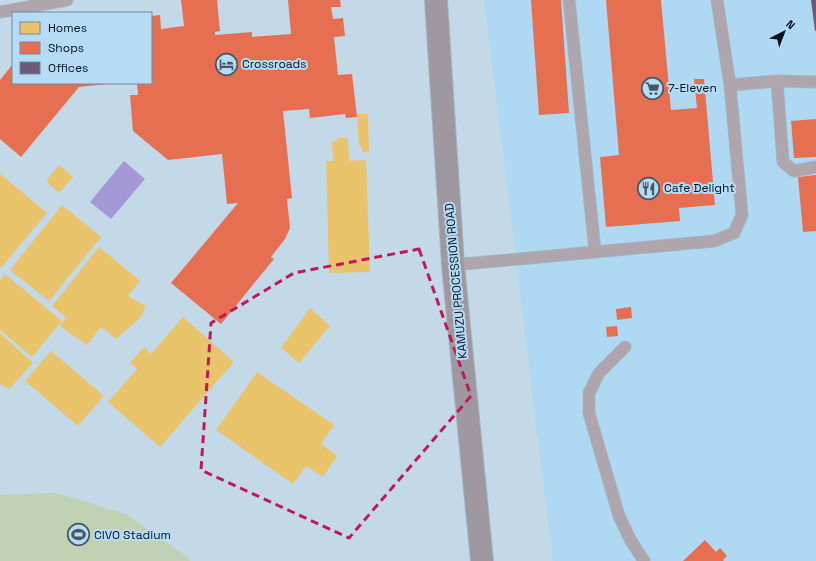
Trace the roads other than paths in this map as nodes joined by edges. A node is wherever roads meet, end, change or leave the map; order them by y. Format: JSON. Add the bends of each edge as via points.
{"nodes":[{"id":1,"x":67,"y":0,"type":"edge"},
{"id":2,"x":436,"y":0,"type":"edge"},
{"id":3,"x":570,"y":0,"type":"edge"},
{"id":4,"x":717,"y":0,"type":"edge"},
{"id":5,"x":0,"y":12,"type":"edge"},
{"id":6,"x":777,"y":81,"type":"junction"},
{"id":7,"x":816,"y":82,"type":"edge"},
{"id":8,"x":730,"y":85,"type":"junction"},
{"id":9,"x":816,"y":168,"type":"edge"},
{"id":10,"x":594,"y":252,"type":"junction"},
{"id":11,"x":453,"y":265,"type":"junction"},
{"id":12,"x":625,"y":347,"type":"dead end"},
{"id":13,"x":482,"y":561,"type":"edge"},
{"id":14,"x":644,"y":561,"type":"edge"}],
"edges":[{"from":1,"to":5,"type":"lane"},
{"from":2,"to":11,"type":"highway","name":"KAMUZU PROCESSION ROAD"},
{"from":3,"to":10,"type":"lane"},
{"from":4,"to":8,"type":"lane"},
{"from":6,"to":7,"type":"lane"},
{"from":6,"to":8,"type":"lane"},
{"from":6,"to":9,"type":"lane","via":[[783,162],[794,171]]},
{"from":8,"to":10,"type":"lane","via":[[742,215],[734,233],[714,241]]},
{"from":10,"to":11,"type":"lane"},
{"from":11,"to":13,"type":"highway","name":"KAMUZU PROCESSION ROAD"},
{"from":12,"to":14,"type":"lane","via":[[599,374],[588,393],[588,413],[619,516]]}]}
